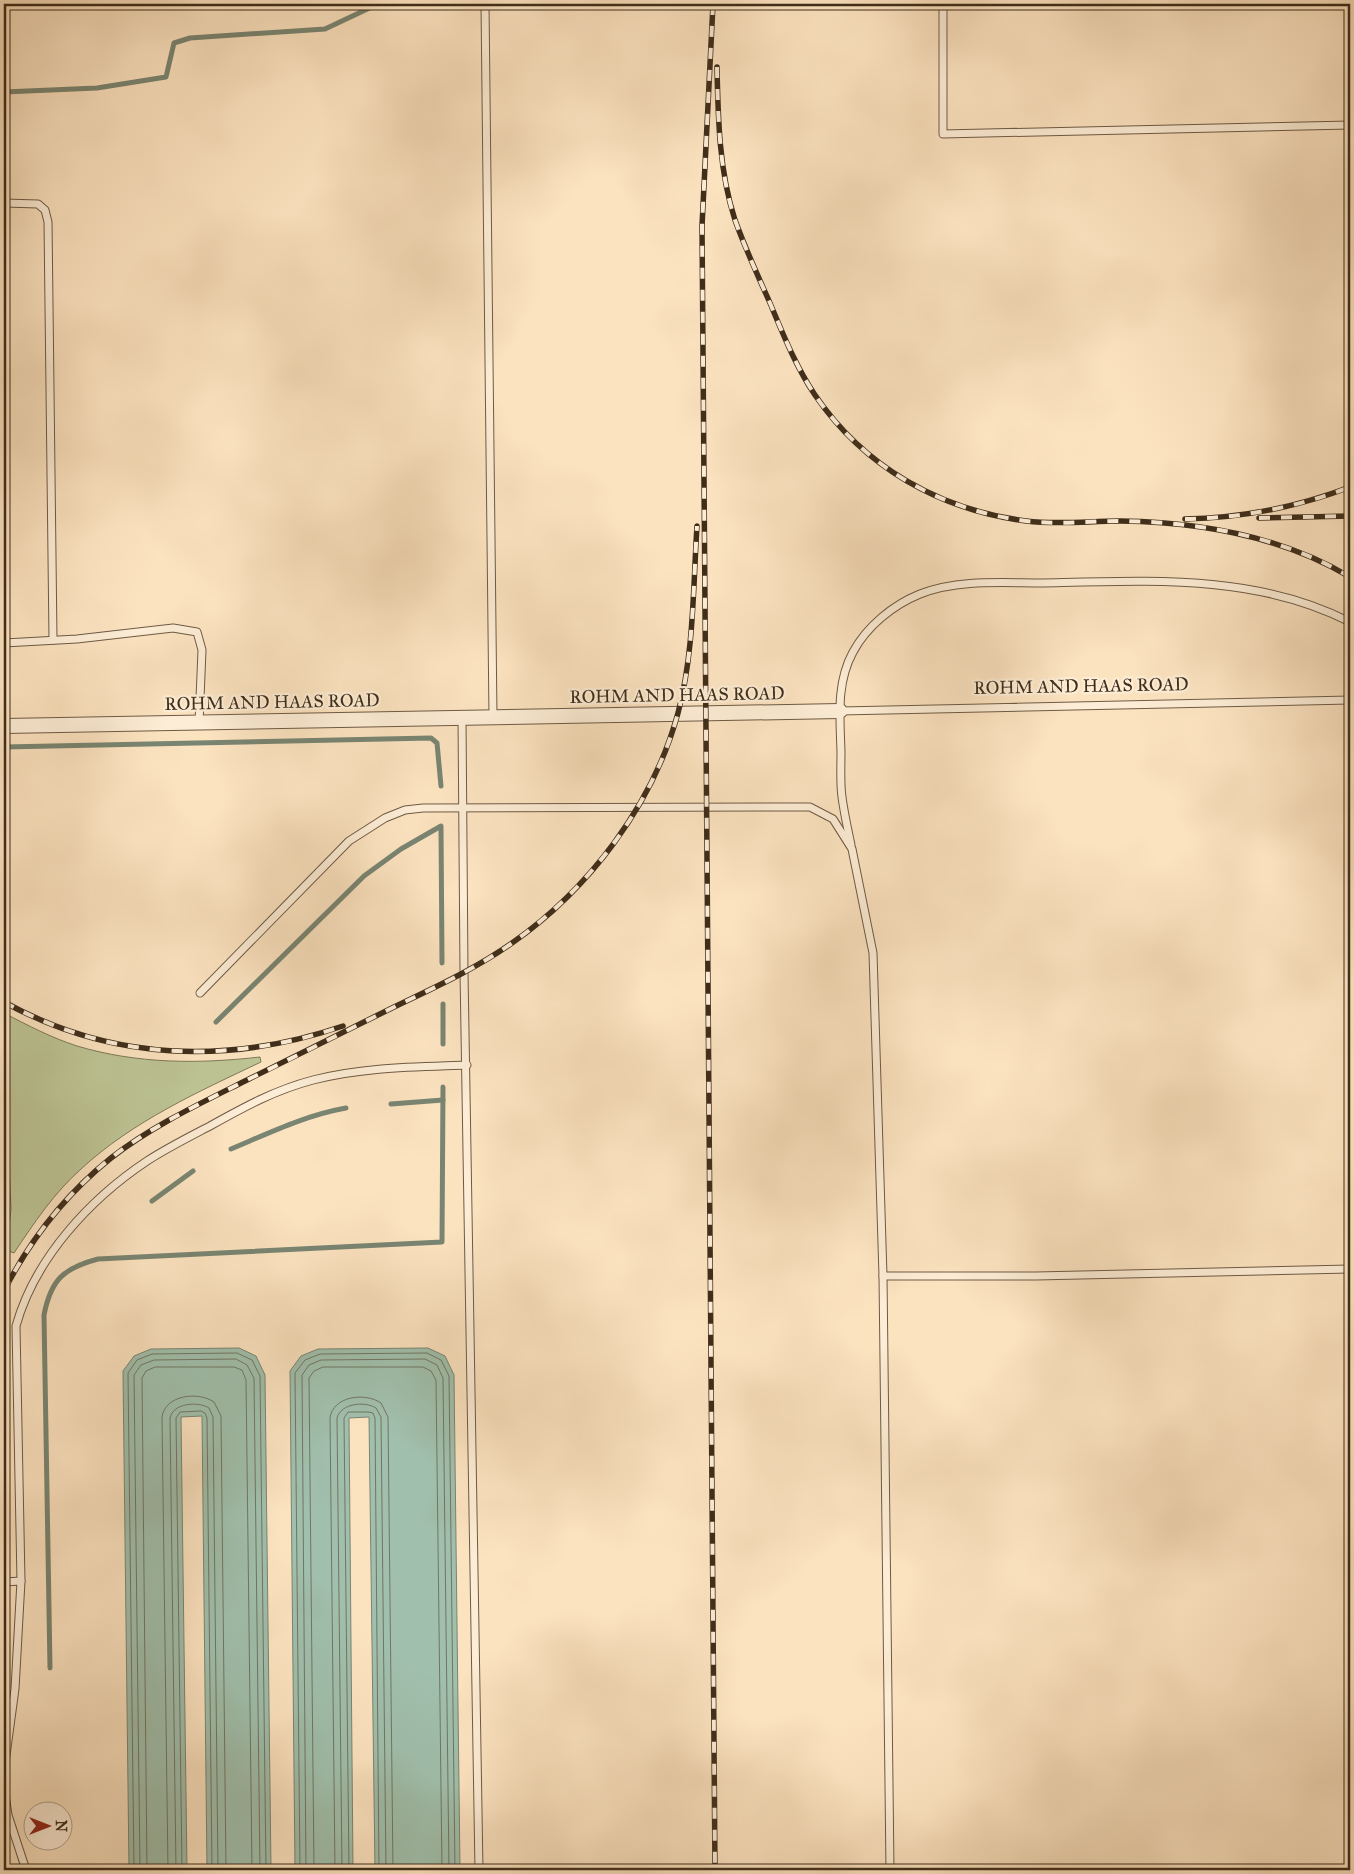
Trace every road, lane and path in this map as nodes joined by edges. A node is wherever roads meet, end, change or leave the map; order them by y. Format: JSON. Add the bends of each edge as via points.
{"nodes":[{"id":1,"x":485,"y":4,"type":"edge"},
{"id":2,"x":943,"y":4,"type":"edge"},
{"id":3,"x":1349,"y":4,"type":"edge"},
{"id":4,"x":1350,"y":41,"type":"edge"},
{"id":5,"x":1350,"y":125,"type":"edge"},
{"id":6,"x":4,"y":203,"type":"edge"},
{"id":7,"x":1350,"y":622,"type":"edge"},
{"id":8,"x":53,"y":640,"type":"junction"},
{"id":9,"x":4,"y":643,"type":"edge"},
{"id":10,"x":1350,"y":700,"type":"edge"},
{"id":11,"x":840,"y":711,"type":"junction"},
{"id":12,"x":493,"y":717,"type":"junction"},
{"id":13,"x":462,"y":718,"type":"junction"},
{"id":14,"x":199,"y":722,"type":"junction"},
{"id":15,"x":4,"y":726,"type":"edge"},
{"id":16,"x":462,"y":808,"type":"junction"},
{"id":17,"x":852,"y":849,"type":"junction"},
{"id":18,"x":200,"y":994,"type":"dead end"},
{"id":19,"x":467,"y":1066,"type":"junction"},
{"id":20,"x":1350,"y":1269,"type":"edge"},
{"id":21,"x":883,"y":1276,"type":"junction"},
{"id":22,"x":21,"y":1581,"type":"junction"},
{"id":23,"x":4,"y":1582,"type":"edge"},
{"id":24,"x":4,"y":1770,"type":"edge"},
{"id":25,"x":4,"y":1787,"type":"edge"},
{"id":26,"x":26,"y":1870,"type":"edge"},
{"id":27,"x":479,"y":1870,"type":"edge"},
{"id":28,"x":890,"y":1870,"type":"edge"}],
"edges":[{"from":1,"to":12,"type":"lane"},
{"from":2,"to":5,"type":"lane","via":[[943,134]]},
{"from":3,"to":4,"type":"lane"},
{"from":6,"to":8,"type":"lane","via":[[38,204],[45,210],[48,222]]},
{"from":7,"to":11,"type":"lane","via":[[1322,607],[1282,595],[1211,582],[980,584],[944,588],[900,604],[867,632],[846,667],[840,688]]},
{"from":8,"to":9,"type":"lane"},
{"from":8,"to":14,"type":"lane","via":[[173,628],[197,632],[202,650]]},
{"from":10,"to":11,"type":"lane","name":"ROHM AND HAAS ROAD"},
{"from":11,"to":12,"type":"street","name":"ROHM AND HAAS ROAD"},
{"from":11,"to":17,"type":"lane","via":[[842,796]]},
{"from":12,"to":13,"type":"street","name":"ROHM AND HAAS ROAD"},
{"from":13,"to":14,"type":"street","name":"ROHM AND HAAS ROAD"},
{"from":13,"to":16,"type":"lane"},
{"from":14,"to":15,"type":"street","name":"ROHM AND HAAS ROAD"},
{"from":16,"to":17,"type":"lane","via":[[810,807],[833,819]]},
{"from":16,"to":18,"type":"lane","via":[[405,810],[364,829]]},
{"from":16,"to":19,"type":"lane"},
{"from":17,"to":21,"type":"lane","via":[[873,953]]},
{"from":19,"to":22,"type":"lane","via":[[361,1071],[315,1079],[263,1096],[148,1160],[124,1178],[71,1229],[33,1282],[16,1326]]},
{"from":19,"to":27,"type":"lane"},
{"from":20,"to":21,"type":"lane"},
{"from":21,"to":28,"type":"lane"},
{"from":22,"to":23,"type":"lane"},
{"from":22,"to":24,"type":"lane","via":[[15,1689]]},
{"from":25,"to":26,"type":"lane","via":[[8,1815]]}]}
